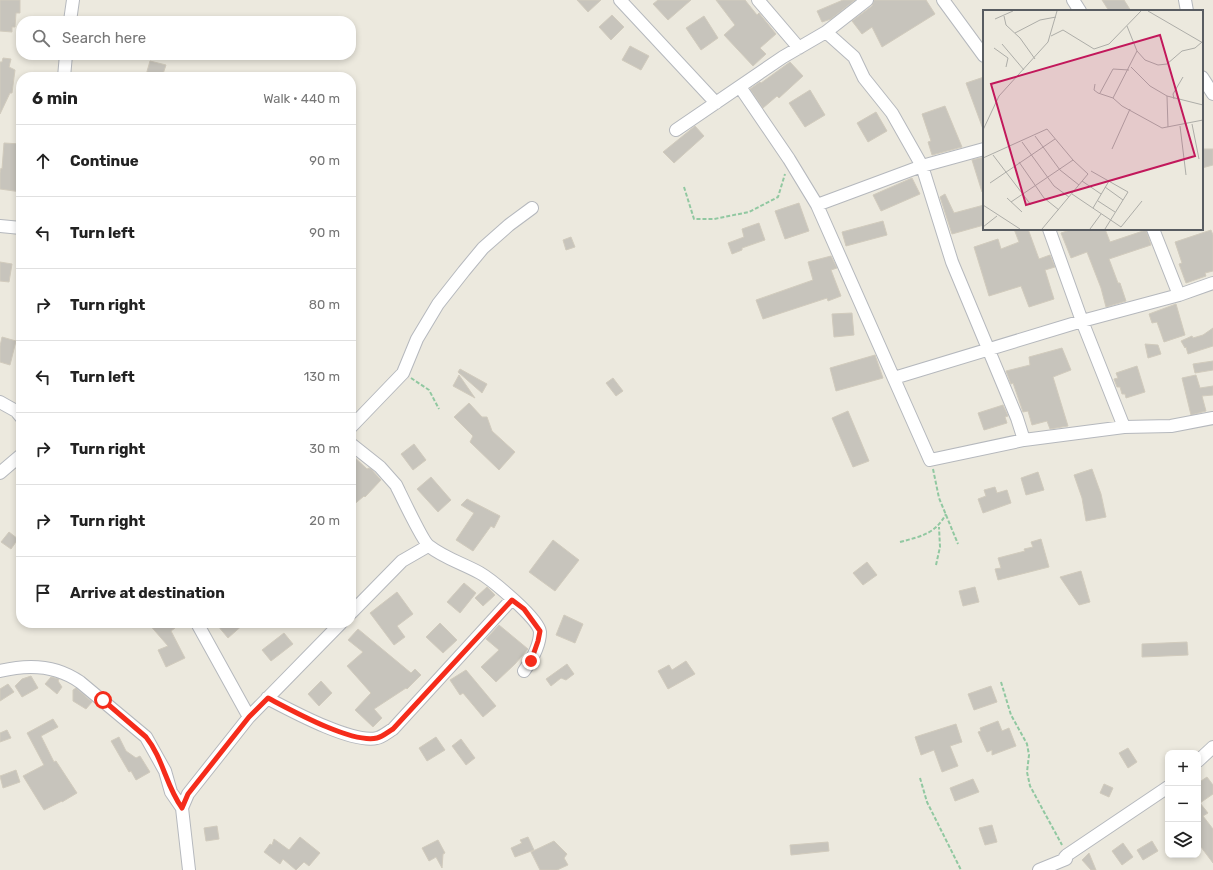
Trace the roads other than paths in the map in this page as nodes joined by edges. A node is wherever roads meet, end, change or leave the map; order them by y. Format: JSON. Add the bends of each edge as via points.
{"nodes":[{"id":1,"x":73,"y":0,"type":"edge"},
{"id":2,"x":620,"y":0,"type":"edge"},
{"id":3,"x":758,"y":0,"type":"edge"},
{"id":4,"x":868,"y":0,"type":"edge"},
{"id":5,"x":943,"y":0,"type":"edge"},
{"id":6,"x":1073,"y":0,"type":"edge"},
{"id":7,"x":1185,"y":0,"type":"edge"},
{"id":8,"x":1079,"y":10,"type":"edge"},
{"id":9,"x":1188,"y":10,"type":"edge"},
{"id":10,"x":71,"y":16,"type":"edge"},
{"id":11,"x":826,"y":32,"type":"junction"},
{"id":12,"x":799,"y":48,"type":"junction"},
{"id":13,"x":983,"y":55,"type":"edge"},
{"id":14,"x":66,"y":60,"type":"edge"},
{"id":15,"x":64,"y":72,"type":"edge"},
{"id":16,"x":1213,"y":75,"type":"edge"},
{"id":17,"x":1203,"y":78,"type":"edge"},
{"id":18,"x":1203,"y":79,"type":"edge"},
{"id":19,"x":740,"y":87,"type":"junction"},
{"id":20,"x":1213,"y":94,"type":"edge"},
{"id":21,"x":716,"y":103,"type":"junction"},
{"id":22,"x":676,"y":130,"type":"dead end"},
{"id":23,"x":983,"y":149,"type":"edge"},
{"id":24,"x":922,"y":166,"type":"junction"},
{"id":25,"x":816,"y":205,"type":"junction"},
{"id":26,"x":532,"y":208,"type":"dead end"},
{"id":27,"x":0,"y":226,"type":"edge"},
{"id":28,"x":16,"y":228,"type":"edge"},
{"id":29,"x":1049,"y":230,"type":"edge"},
{"id":30,"x":1153,"y":230,"type":"edge"},
{"id":31,"x":1213,"y":283,"type":"edge"},
{"id":32,"x":1179,"y":295,"type":"junction"},
{"id":33,"x":1082,"y":321,"type":"junction"},
{"id":34,"x":989,"y":351,"type":"junction"},
{"id":35,"x":894,"y":378,"type":"junction"},
{"id":36,"x":0,"y":402,"type":"edge"},
{"id":37,"x":16,"y":411,"type":"edge"},
{"id":38,"x":1213,"y":418,"type":"edge"},
{"id":39,"x":356,"y":422,"type":"edge"},
{"id":40,"x":1124,"y":427,"type":"junction"},
{"id":41,"x":1024,"y":440,"type":"junction"},
{"id":42,"x":356,"y":448,"type":"edge"},
{"id":43,"x":16,"y":459,"type":"edge"},
{"id":44,"x":0,"y":473,"type":"edge"},
{"id":45,"x":428,"y":546,"type":"junction"},
{"id":46,"x":512,"y":600,"type":"junction"},
{"id":47,"x":356,"y":608,"type":"edge"},
{"id":48,"x":200,"y":628,"type":"edge"},
{"id":49,"x":336,"y":628,"type":"edge"},
{"id":50,"x":0,"y":671,"type":"edge"},
{"id":51,"x":524,"y":671,"type":"dead end"},
{"id":52,"x":268,"y":698,"type":"junction"},
{"id":53,"x":249,"y":717,"type":"junction"},
{"id":54,"x":1213,"y":747,"type":"edge"},
{"id":55,"x":1201,"y":758,"type":"edge"},
{"id":56,"x":1165,"y":789,"type":"edge"},
{"id":57,"x":182,"y":808,"type":"junction"},
{"id":58,"x":189,"y":870,"type":"edge"},
{"id":59,"x":1040,"y":870,"type":"edge"}],
"edges":[{"from":1,"to":10,"type":"street"},
{"from":2,"to":21,"type":"street"},
{"from":3,"to":12,"type":"street"},
{"from":4,"to":11,"type":"street"},
{"from":5,"to":13,"type":"street"},
{"from":6,"to":8,"type":"street"},
{"from":7,"to":9,"type":"street"},
{"from":11,"to":12,"type":"street"},
{"from":11,"to":24,"type":"street","via":[[854,57],[864,78],[892,113]]},
{"from":12,"to":19,"type":"street"},
{"from":14,"to":15,"type":"street"},
{"from":16,"to":17,"type":"street"},
{"from":18,"to":20,"type":"street"},
{"from":19,"to":21,"type":"street"},
{"from":19,"to":25,"type":"street","via":[[789,159]]},
{"from":21,"to":22,"type":"street"},
{"from":23,"to":24,"type":"street"},
{"from":24,"to":25,"type":"street"},
{"from":24,"to":34,"type":"street","via":[[952,262]]},
{"from":25,"to":35,"type":"street"},
{"from":26,"to":39,"type":"street","via":[[483,248],[447,293],[417,339],[403,373]]},
{"from":27,"to":28,"type":"street"},
{"from":29,"to":33,"type":"street"},
{"from":30,"to":32,"type":"street"},
{"from":31,"to":32,"type":"street"},
{"from":32,"to":33,"type":"street"},
{"from":33,"to":34,"type":"street"},
{"from":33,"to":40,"type":"street"},
{"from":34,"to":35,"type":"street"},
{"from":34,"to":41,"type":"street","via":[[1018,418]]},
{"from":35,"to":41,"type":"street","via":[[930,460]]},
{"from":36,"to":37,"type":"street"},
{"from":38,"to":40,"type":"street","via":[[1170,426]]},
{"from":40,"to":41,"type":"street"},
{"from":42,"to":45,"type":"street","via":[[396,485]]},
{"from":43,"to":44,"type":"street"},
{"from":45,"to":46,"type":"street","via":[[481,573]]},
{"from":45,"to":47,"type":"street","via":[[402,561]]},
{"from":46,"to":51,"type":"street","via":[[524,609],[540,631],[531,661]]},
{"from":46,"to":52,"type":"street","via":[[393,729],[377,738],[358,737],[324,726]]},
{"from":48,"to":53,"type":"street"},
{"from":49,"to":52,"type":"street"},
{"from":50,"to":57,"type":"street","via":[[31,666],[54,669],[80,682],[146,737],[165,770],[171,792]]},
{"from":52,"to":53,"type":"street"},
{"from":53,"to":57,"type":"street","via":[[188,794]]},
{"from":54,"to":55,"type":"street"},
{"from":56,"to":59,"type":"street","via":[[1065,856],[1066,858]]},
{"from":57,"to":58,"type":"street"}]}
